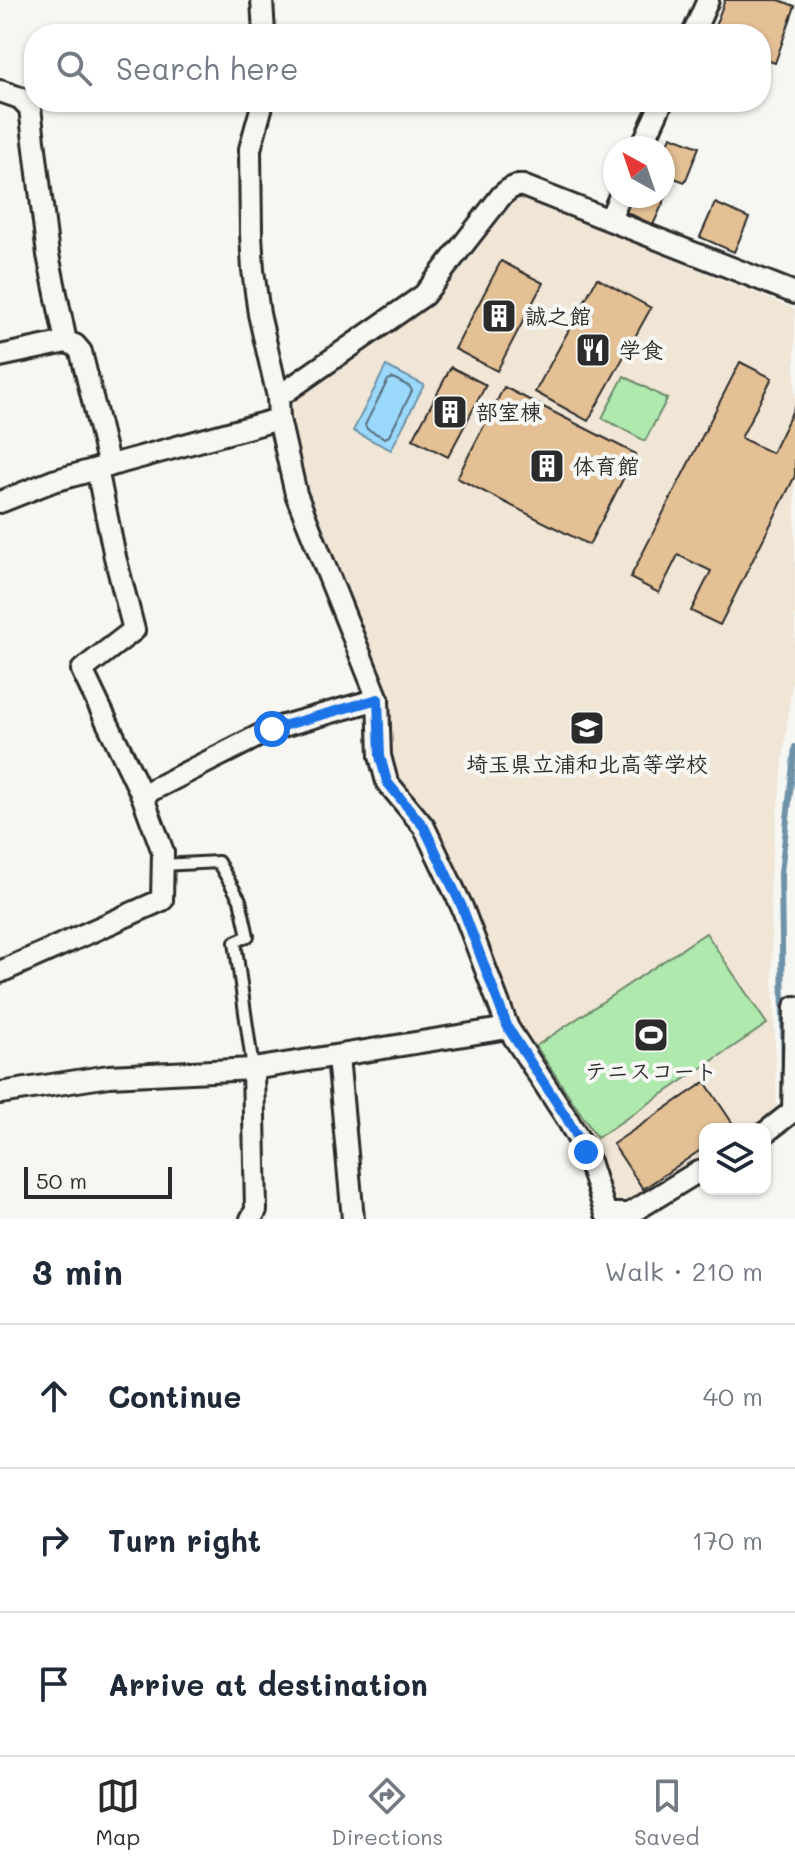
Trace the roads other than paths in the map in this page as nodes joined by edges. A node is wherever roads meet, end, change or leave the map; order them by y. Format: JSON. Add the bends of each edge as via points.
{"nodes":[{"id":1,"x":262,"y":0,"type":"edge"},
{"id":2,"x":708,"y":0,"type":"edge"},
{"id":3,"x":263,"y":24,"type":"edge"},
{"id":4,"x":697,"y":24,"type":"edge"},
{"id":5,"x":0,"y":91,"type":"edge"},
{"id":6,"x":24,"y":102,"type":"edge"},
{"id":7,"x":30,"y":112,"type":"edge"},
{"id":8,"x":260,"y":112,"type":"edge"},
{"id":9,"x":657,"y":112,"type":"edge"},
{"id":10,"x":646,"y":136,"type":"edge"},
{"id":11,"x":615,"y":208,"type":"edge"},
{"id":12,"x":610,"y":219,"type":"junction"},
{"id":13,"x":795,"y":293,"type":"edge"},
{"id":14,"x":66,"y":342,"type":"junction"},
{"id":15,"x":0,"y":356,"type":"edge"},
{"id":16,"x":278,"y":397,"type":"junction"},
{"id":17,"x":279,"y":419,"type":"junction"},
{"id":18,"x":103,"y":467,"type":"junction"},
{"id":19,"x":0,"y":502,"type":"edge"},
{"id":20,"x":378,"y":699,"type":"junction"},
{"id":21,"x":142,"y":795,"type":"junction"},
{"id":22,"x":162,"y":865,"type":"junction"},
{"id":23,"x":0,"y":972,"type":"edge"},
{"id":24,"x":795,"y":1007,"type":"edge"},
{"id":25,"x":508,"y":1028,"type":"junction"},
{"id":26,"x":338,"y":1056,"type":"junction"},
{"id":27,"x":253,"y":1069,"type":"junction"},
{"id":28,"x":0,"y":1093,"type":"edge"},
{"id":29,"x":771,"y":1128,"type":"edge"},
{"id":30,"x":699,"y":1172,"type":"edge"},
{"id":31,"x":251,"y":1219,"type":"edge"},
{"id":32,"x":353,"y":1219,"type":"edge"}],
"edges":[{"from":1,"to":3,"type":"street"},
{"from":2,"to":4,"type":"street"},
{"from":5,"to":6,"type":"street"},
{"from":7,"to":14,"type":"street","via":[[48,255]]},
{"from":8,"to":16,"type":"street","via":[[250,149],[251,234],[255,292]]},
{"from":9,"to":10,"type":"street"},
{"from":11,"to":12,"type":"street"},
{"from":12,"to":13,"type":"street"},
{"from":12,"to":16,"type":"street","via":[[523,186],[509,189],[424,295]]},
{"from":14,"to":15,"type":"street"},
{"from":14,"to":18,"type":"street","via":[[81,352]]},
{"from":16,"to":17,"type":"street"},
{"from":17,"to":18,"type":"street"},
{"from":17,"to":20,"type":"street","via":[[296,494]]},
{"from":18,"to":19,"type":"street"},
{"from":18,"to":21,"type":"street","via":[[115,557],[134,630],[82,670]]},
{"from":20,"to":21,"type":"street","via":[[272,729]]},
{"from":20,"to":25,"type":"street","via":[[380,756],[387,782],[424,827],[462,907]]},
{"from":21,"to":22,"type":"street","via":[[163,852]]},
{"from":22,"to":23,"type":"street","via":[[162,900]]},
{"from":22,"to":27,"type":"lane","via":[[218,862],[240,900],[248,936],[235,942]]},
{"from":24,"to":29,"type":"street","via":[[793,1111]]},
{"from":25,"to":26,"type":"street"},
{"from":25,"to":30,"type":"street","via":[[586,1152],[606,1214],[629,1214]]},
{"from":26,"to":27,"type":"street"},
{"from":26,"to":32,"type":"street"},
{"from":27,"to":28,"type":"street","via":[[109,1076]]},
{"from":27,"to":31,"type":"street","via":[[256,1210]]}]}
